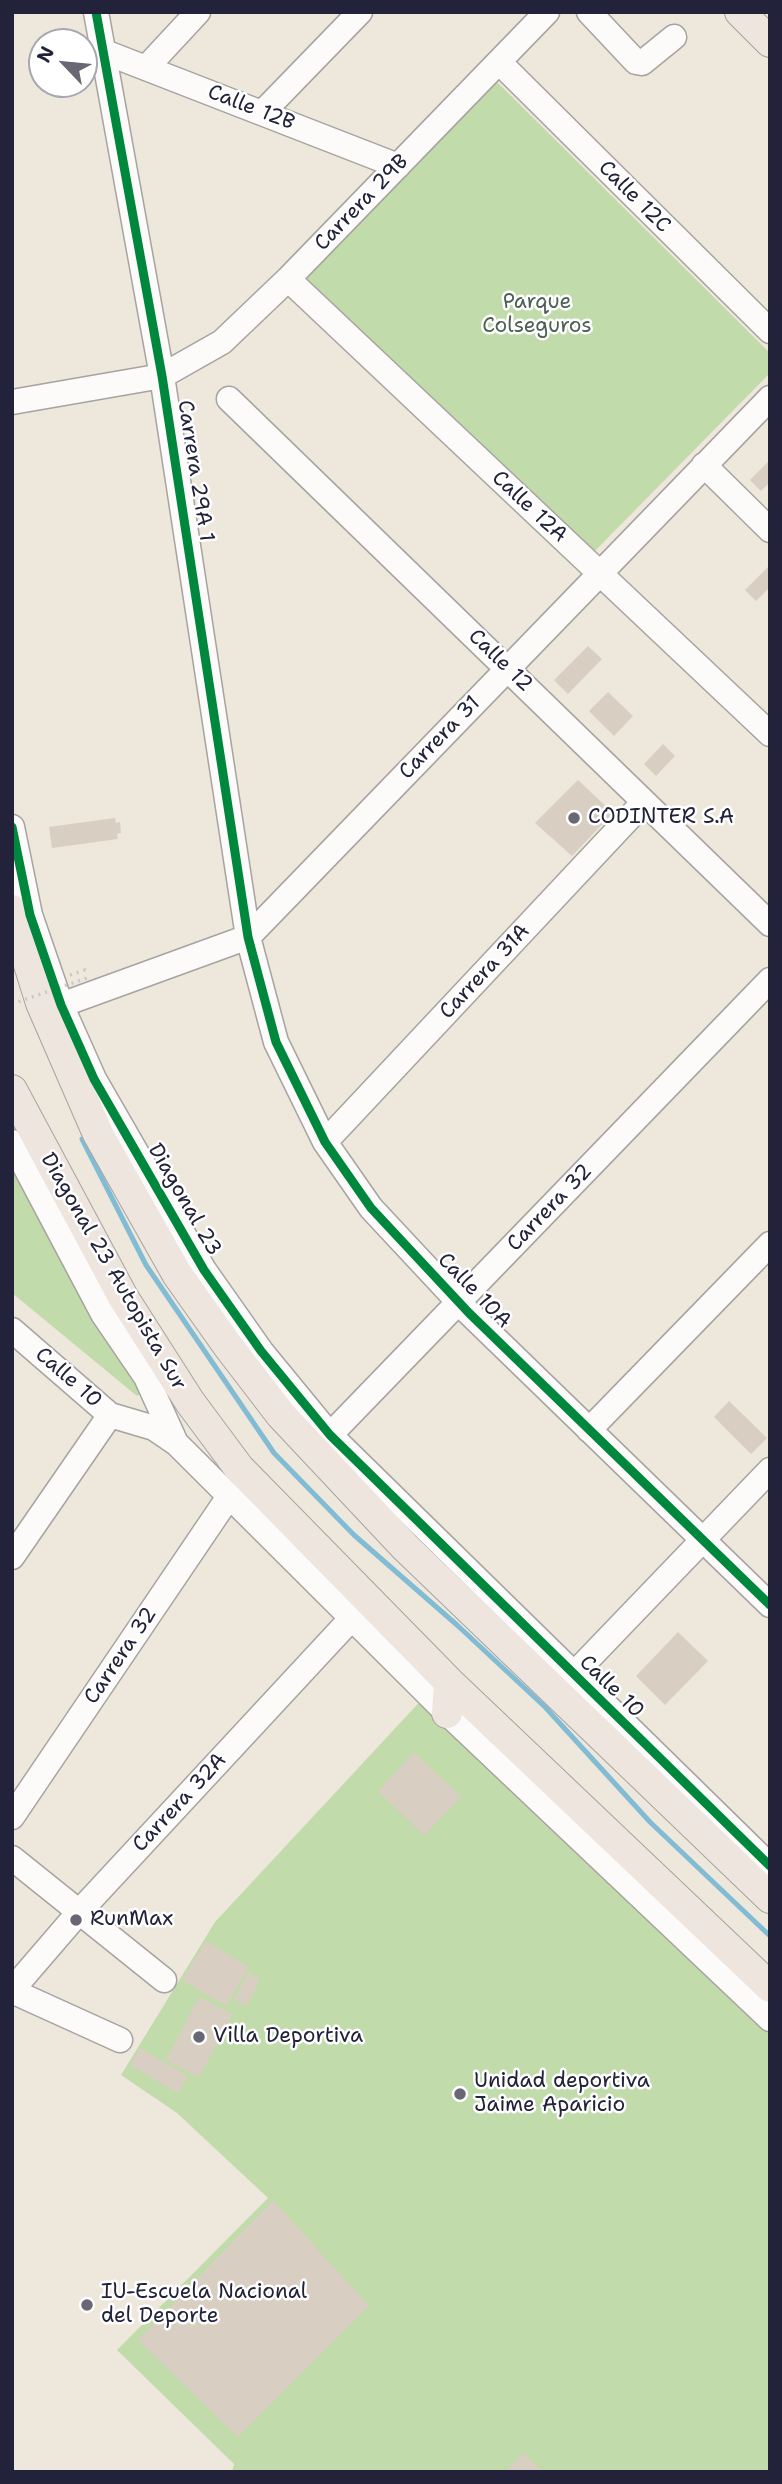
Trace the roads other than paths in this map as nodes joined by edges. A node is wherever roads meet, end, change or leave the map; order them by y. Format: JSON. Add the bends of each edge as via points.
{"nodes":[{"id":1,"x":96,"y":12,"type":"edge"},
{"id":2,"x":198,"y":12,"type":"edge"},
{"id":3,"x":360,"y":12,"type":"edge"},
{"id":4,"x":589,"y":12,"type":"edge"},
{"id":5,"x":740,"y":12,"type":"edge"},
{"id":6,"x":545,"y":13,"type":"edge"},
{"id":7,"x":674,"y":37,"type":"dead end"},
{"id":8,"x":770,"y":42,"type":"edge"},
{"id":9,"x":102,"y":51,"type":"junction"},
{"id":10,"x":499,"y":62,"type":"junction"},
{"id":11,"x":146,"y":68,"type":"junction"},
{"id":12,"x":264,"y":112,"type":"junction"},
{"id":13,"x":398,"y":166,"type":"junction"},
{"id":14,"x":288,"y":279,"type":"junction"},
{"id":15,"x":770,"y":331,"type":"edge"},
{"id":16,"x":162,"y":376,"type":"junction"},
{"id":17,"x":770,"y":398,"type":"edge"},
{"id":18,"x":229,"y":399,"type":"dead end"},
{"id":19,"x":12,"y":401,"type":"edge"},
{"id":20,"x":704,"y":465,"type":"junction"},
{"id":21,"x":770,"y":530,"type":"edge"},
{"id":22,"x":600,"y":574,"type":"junction"},
{"id":23,"x":507,"y":669,"type":"junction"},
{"id":24,"x":770,"y":734,"type":"edge"},
{"id":25,"x":644,"y":802,"type":"junction"},
{"id":26,"x":12,"y":827,"type":"edge"},
{"id":27,"x":12,"y":910,"type":"edge"},
{"id":28,"x":770,"y":924,"type":"edge"},
{"id":29,"x":248,"y":937,"type":"junction"},
{"id":30,"x":770,"y":981,"type":"edge"},
{"id":31,"x":61,"y":1005,"type":"junction"},
{"id":32,"x":12,"y":1090,"type":"edge"},
{"id":33,"x":19,"y":1138,"type":"edge"},
{"id":34,"x":325,"y":1142,"type":"junction"},
{"id":35,"x":770,"y":1244,"type":"edge"},
{"id":36,"x":459,"y":1302,"type":"junction"},
{"id":37,"x":12,"y":1330,"type":"edge"},
{"id":38,"x":110,"y":1415,"type":"junction"},
{"id":39,"x":589,"y":1430,"type":"junction"},
{"id":40,"x":330,"y":1435,"type":"junction"},
{"id":41,"x":176,"y":1443,"type":"junction"},
{"id":42,"x":770,"y":1470,"type":"edge"},
{"id":43,"x":230,"y":1495,"type":"junction"},
{"id":44,"x":417,"y":1540,"type":"junction"},
{"id":45,"x":702,"y":1541,"type":"junction"},
{"id":46,"x":12,"y":1557,"type":"edge"},
{"id":47,"x":770,"y":1605,"type":"edge"},
{"id":48,"x":359,"y":1610,"type":"junction"},
{"id":49,"x":573,"y":1675,"type":"junction"},
{"id":50,"x":449,"y":1682,"type":"junction"},
{"id":51,"x":481,"y":1713,"type":"junction"},
{"id":52,"x":449,"y":1715,"type":"junction"},
{"id":53,"x":12,"y":1816,"type":"edge"},
{"id":54,"x":12,"y":1858,"type":"edge"},
{"id":55,"x":770,"y":1866,"type":"edge"},
{"id":56,"x":770,"y":1898,"type":"edge"},
{"id":57,"x":80,"y":1911,"type":"junction"},
{"id":58,"x":164,"y":1980,"type":"dead end"},
{"id":59,"x":770,"y":1987,"type":"edge"},
{"id":60,"x":12,"y":1991,"type":"edge"},
{"id":61,"x":770,"y":2019,"type":"edge"},
{"id":62,"x":120,"y":2040,"type":"dead end"}],
"edges":[{"from":1,"to":9,"type":"street","name":"Carrera 29A 1"},
{"from":2,"to":11,"type":"street"},
{"from":3,"to":12,"type":"street"},
{"from":4,"to":7,"type":"street","via":[[636,62],[642,63]]},
{"from":5,"to":8,"type":"main road"},
{"from":6,"to":10,"type":"street","name":"Carrera 29B"},
{"from":9,"to":11,"type":"street","name":"Calle 12B"},
{"from":9,"to":16,"type":"street","name":"Carrera 29A 1"},
{"from":10,"to":13,"type":"street","name":"Carrera 29B"},
{"from":10,"to":15,"type":"street","name":"Calle 12C"},
{"from":11,"to":12,"type":"street","name":"Calle 12B"},
{"from":12,"to":13,"type":"street","name":"Calle 12B"},
{"from":13,"to":14,"type":"street","name":"Carrera 29B"},
{"from":14,"to":16,"type":"street","name":"Carrera 29B","via":[[222,342]]},
{"from":14,"to":22,"type":"street","name":"Calle 12A"},
{"from":16,"to":19,"type":"street"},
{"from":16,"to":29,"type":"street","name":"Carrera 29A 1"},
{"from":17,"to":20,"type":"street","name":"Carrera 31"},
{"from":18,"to":23,"type":"street","name":"Calle 12"},
{"from":20,"to":21,"type":"street"},
{"from":20,"to":22,"type":"street","name":"Carrera 31"},
{"from":22,"to":23,"type":"street","name":"Carrera 31"},
{"from":22,"to":24,"type":"street","name":"Calle 12A"},
{"from":23,"to":25,"type":"street","name":"Calle 12"},
{"from":23,"to":29,"type":"street","name":"Carrera 31"},
{"from":25,"to":28,"type":"street","name":"Calle 12"},
{"from":25,"to":34,"type":"street","name":"Carrera 31A"},
{"from":26,"to":31,"type":"street","name":"Diagonal 23","via":[[30,915]]},
{"from":27,"to":44,"type":"main road","via":[[65,1063],[98,1134],[177,1274],[281,1415]]},
{"from":29,"to":31,"type":"street","name":"Carrera 31"},
{"from":29,"to":34,"type":"street","name":"Calle 10A","via":[[276,1042]]},
{"from":30,"to":36,"type":"street","name":"Carrera 32"},
{"from":31,"to":40,"type":"street","name":"Diagonal 23","via":[[93,1079],[204,1270],[261,1351]]},
{"from":32,"to":33,"type":"main road","name":"Diagonal 23 Autopista Sur"},
{"from":33,"to":41,"type":"street","via":[[103,1314],[146,1377]]},
{"from":33,"to":48,"type":"main road","name":"Diagonal 23 Autopista Sur","via":[[190,1402],[239,1468]]},
{"from":34,"to":36,"type":"street","name":"Calle 10A","via":[[371,1208]]},
{"from":35,"to":39,"type":"street"},
{"from":36,"to":39,"type":"street","name":"Calle 10A"},
{"from":36,"to":40,"type":"street","name":"Carrera 32"},
{"from":37,"to":38,"type":"street","name":"Calle 10"},
{"from":38,"to":41,"type":"street","name":"Calle 10","via":[[153,1429]]},
{"from":38,"to":46,"type":"street"},
{"from":39,"to":45,"type":"street","name":"Calle 10A"},
{"from":40,"to":44,"type":"street","name":"Diagonal 23"},
{"from":41,"to":43,"type":"street","name":"Calle 10"},
{"from":42,"to":45,"type":"street"},
{"from":43,"to":48,"type":"street","name":"Calle 10"},
{"from":43,"to":53,"type":"street","name":"Carrera 32"},
{"from":44,"to":49,"type":"street","name":"Calle 10"},
{"from":44,"to":56,"type":"main road","name":"Calle 10"},
{"from":45,"to":47,"type":"street","name":"Calle 10A"},
{"from":45,"to":49,"type":"street"},
{"from":48,"to":50,"type":"main road","name":"Calle 10"},
{"from":48,"to":52,"type":"street","name":"Calle 10"},
{"from":48,"to":57,"type":"street","name":"Carrera 32A"},
{"from":49,"to":55,"type":"street","name":"Calle 10"},
{"from":50,"to":51,"type":"main road","name":"Calle 10"},
{"from":50,"to":52,"type":"main road"},
{"from":51,"to":52,"type":"main road"},
{"from":51,"to":59,"type":"main road","name":"Calle 10"},
{"from":52,"to":61,"type":"street","name":"Calle 10"},
{"from":54,"to":57,"type":"street"},
{"from":57,"to":58,"type":"street"},
{"from":57,"to":60,"type":"street","name":"Carrera 32A"},
{"from":60,"to":62,"type":"street"}]}
